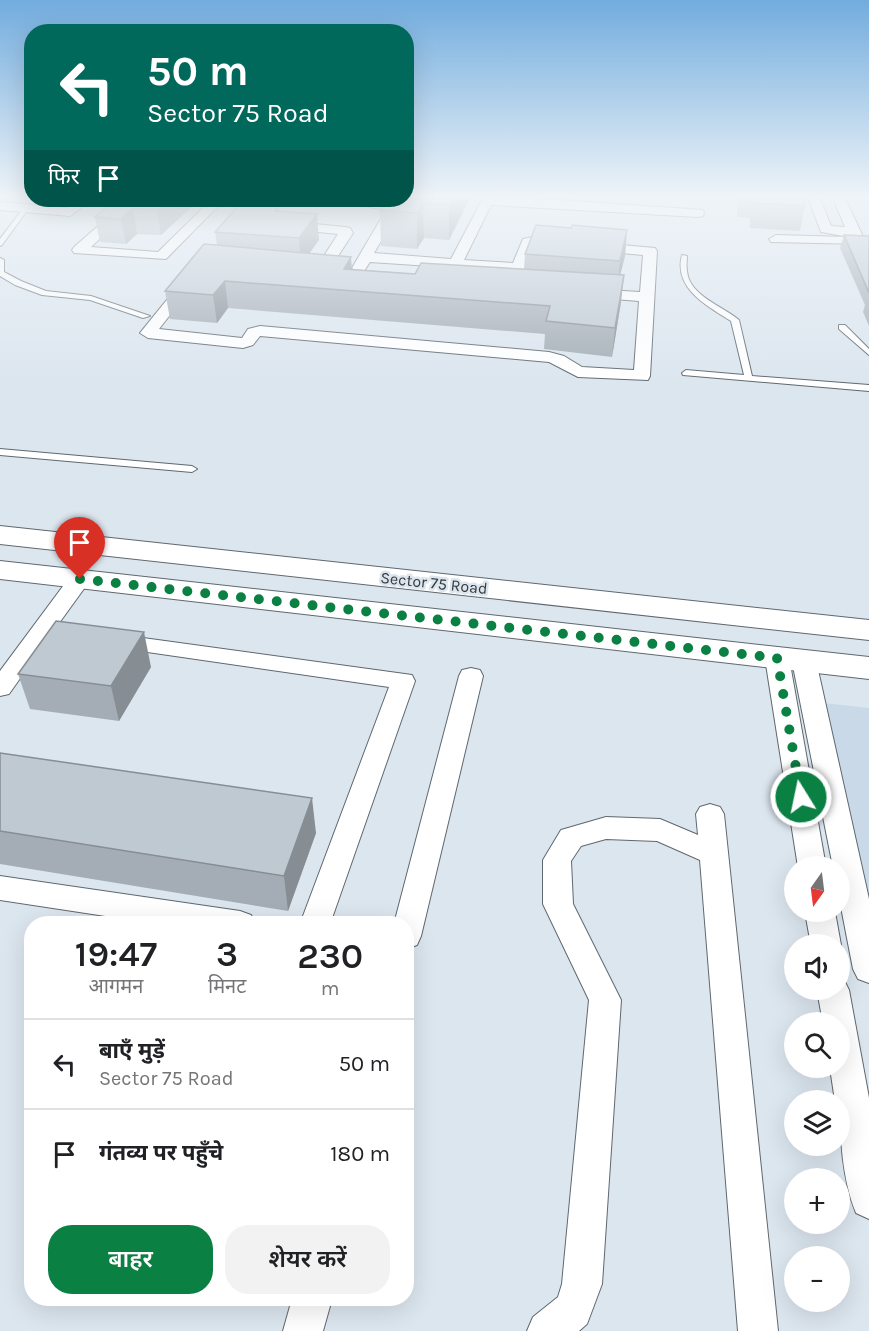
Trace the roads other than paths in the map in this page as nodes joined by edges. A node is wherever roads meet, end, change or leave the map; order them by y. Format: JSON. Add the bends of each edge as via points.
{"nodes":[{"id":1,"x":340,"y":260,"type":"edge"},
{"id":2,"x":360,"y":260,"type":"edge"},
{"id":3,"x":412,"y":260,"type":"edge"},
{"id":4,"x":456,"y":260,"type":"edge"},
{"id":5,"x":522,"y":260,"type":"edge"},
{"id":6,"x":649,"y":260,"type":"edge"},
{"id":7,"x":684,"y":260,"type":"edge"},
{"id":8,"x":0,"y":262,"type":"edge"},
{"id":9,"x":455,"y":263,"type":"junction"},
{"id":10,"x":519,"y":268,"type":"junction"},
{"id":11,"x":197,"y":272,"type":"edge"},
{"id":12,"x":479,"y":285,"type":"edge"},
{"id":13,"x":512,"y":287,"type":"edge"},
{"id":14,"x":579,"y":292,"type":"edge"},
{"id":15,"x":647,"y":297,"type":"junction"},
{"id":16,"x":146,"y":316,"type":"dead end"},
{"id":17,"x":842,"y":327,"type":"dead end"},
{"id":18,"x":869,"y":353,"type":"edge"},
{"id":19,"x":686,"y":373,"type":"dead end"},
{"id":20,"x":749,"y":379,"type":"junction"},
{"id":21,"x":869,"y":388,"type":"edge"},
{"id":22,"x":0,"y":452,"type":"edge"},
{"id":23,"x":192,"y":469,"type":"dead end"},
{"id":24,"x":0,"y":535,"type":"edge"},
{"id":25,"x":0,"y":570,"type":"edge"},
{"id":26,"x":80,"y":579,"type":"junction"},
{"id":27,"x":869,"y":630,"type":"edge"},
{"id":28,"x":40,"y":631,"type":"junction"},
{"id":29,"x":790,"y":659,"type":"junction"},
{"id":30,"x":869,"y":668,"type":"edge"},
{"id":31,"x":471,"y":676,"type":"dead end"},
{"id":32,"x":0,"y":688,"type":"edge"},
{"id":33,"x":710,"y":814,"type":"dead end"},
{"id":34,"x":714,"y":854,"type":"junction"},
{"id":35,"x":811,"y":856,"type":"edge"},
{"id":36,"x":0,"y":888,"type":"edge"},
{"id":37,"x":187,"y":916,"type":"edge"},
{"id":38,"x":318,"y":916,"type":"edge"},
{"id":39,"x":411,"y":916,"type":"edge"},
{"id":40,"x":869,"y":969,"type":"edge"},
{"id":41,"x":848,"y":1078,"type":"edge"},
{"id":42,"x":869,"y":1200,"type":"edge"},
{"id":43,"x":310,"y":1306,"type":"edge"},
{"id":44,"x":303,"y":1331,"type":"edge"},
{"id":45,"x":547,"y":1331,"type":"edge"},
{"id":46,"x":758,"y":1331,"type":"edge"}],
"edges":[{"from":1,"to":2,"type":"street","via":[[337,274]]},
{"from":3,"to":9,"type":"street"},
{"from":4,"to":9,"type":"street"},
{"from":5,"to":10,"type":"street"},
{"from":6,"to":15,"type":"street"},
{"from":7,"to":20,"type":"lane","via":[[683,272],[691,288],[735,320]]},
{"from":8,"to":16,"type":"lane","via":[[0,273],[36,290],[91,298]]},
{"from":9,"to":10,"type":"street"},
{"from":9,"to":12,"type":"street","via":[[440,282]]},
{"from":10,"to":13,"type":"street"},
{"from":11,"to":15,"type":"street","via":[[148,333],[245,343],[260,331],[549,357],[578,372],[642,376]]},
{"from":14,"to":15,"type":"street"},
{"from":17,"to":18,"type":"lane"},
{"from":19,"to":20,"type":"lane"},
{"from":20,"to":21,"type":"lane"},
{"from":22,"to":23,"type":"lane"},
{"from":24,"to":27,"type":"street","name":"Sector 75 Road"},
{"from":25,"to":26,"type":"street"},
{"from":26,"to":28,"type":"street"},
{"from":26,"to":29,"type":"street"},
{"from":28,"to":32,"type":"street"},
{"from":28,"to":38,"type":"street","via":[[403,681]]},
{"from":29,"to":30,"type":"street"},
{"from":29,"to":35,"type":"street"},
{"from":29,"to":40,"type":"street"},
{"from":31,"to":39,"type":"street"},
{"from":33,"to":34,"type":"street"},
{"from":34,"to":45,"type":"street","via":[[660,830],[606,828],[571,838],[557,860],[558,904],[605,1000],[582,1284],[573,1310]]},
{"from":34,"to":46,"type":"street"},
{"from":36,"to":37,"type":"street"},
{"from":41,"to":42,"type":"street"},
{"from":43,"to":44,"type":"street"}]}
